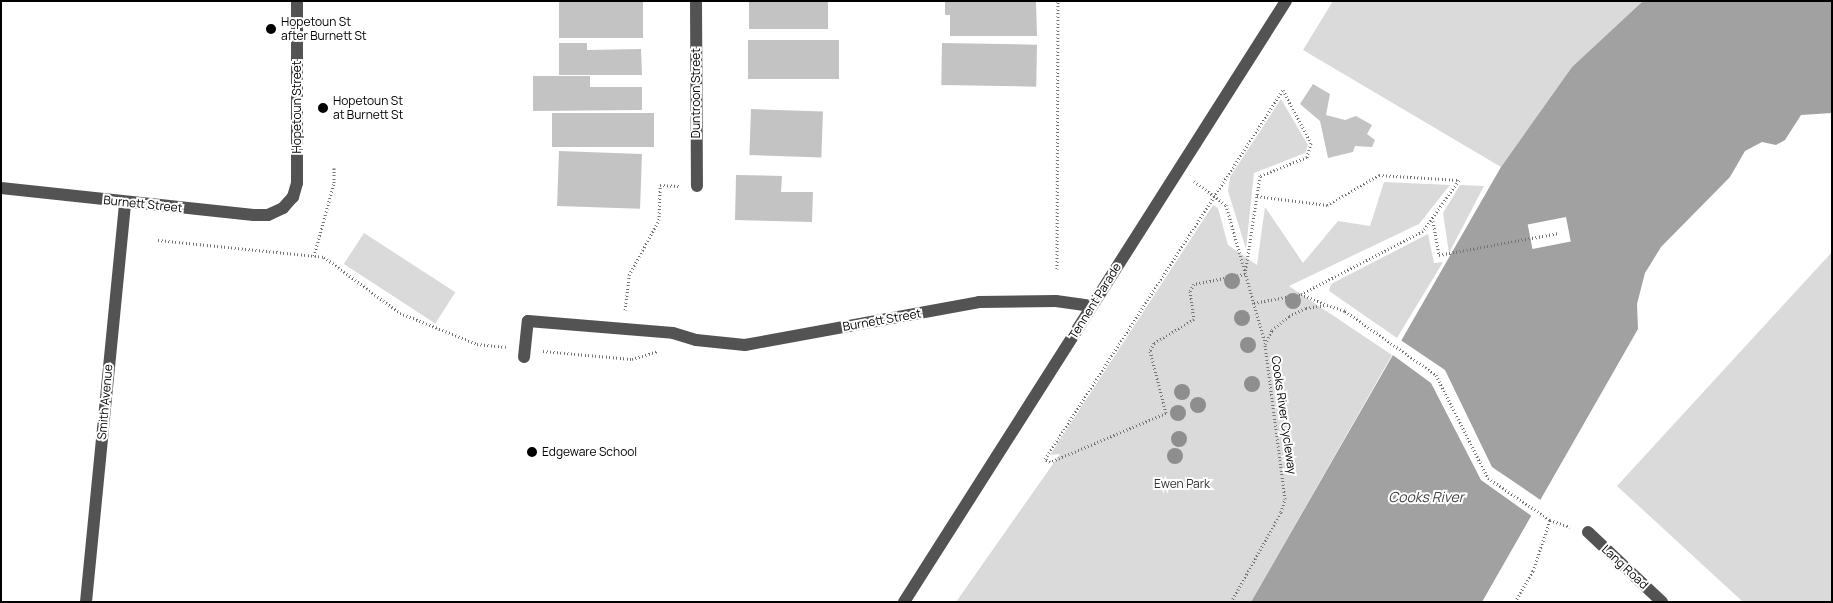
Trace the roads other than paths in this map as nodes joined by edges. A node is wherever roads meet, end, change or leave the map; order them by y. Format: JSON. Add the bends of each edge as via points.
{"nodes":[{"id":1,"x":297,"y":1,"type":"edge"},
{"id":2,"x":696,"y":1,"type":"edge"},
{"id":3,"x":1286,"y":1,"type":"edge"},
{"id":4,"x":697,"y":186,"type":"road end"},
{"id":5,"x":1,"y":188,"type":"edge"},
{"id":6,"x":125,"y":202,"type":"junction"},
{"id":7,"x":283,"y":208,"type":"joint"},
{"id":8,"x":1092,"y":306,"type":"junction"},
{"id":9,"x":525,"y":353,"type":"road end"},
{"id":10,"x":1588,"y":532,"type":"dead end"},
{"id":11,"x":86,"y":602,"type":"edge"},
{"id":12,"x":904,"y":602,"type":"edge"},
{"id":13,"x":1662,"y":602,"type":"edge"}],
"edges":[{"from":1,"to":7,"type":"street","name":"Hopetoun Street","via":[[297,183],[293,196]]},
{"from":2,"to":4,"type":"street","name":"Duntroon Street"},
{"from":3,"to":8,"type":"street","name":"Tennent Parade"},
{"from":5,"to":6,"type":"street","name":"Burnett Street"},
{"from":6,"to":7,"type":"street","name":"Burnett Street","via":[[254,215],[268,215]]},
{"from":6,"to":11,"type":"street","name":"Smith Avenue"},
{"from":8,"to":9,"type":"street","name":"Burnett Street","via":[[1056,300],[979,302],[745,345],[696,340],[673,333],[528,320]]},
{"from":8,"to":12,"type":"street","name":"Tennent Parade"},
{"from":10,"to":13,"type":"street","name":"Lang Road"}]}
